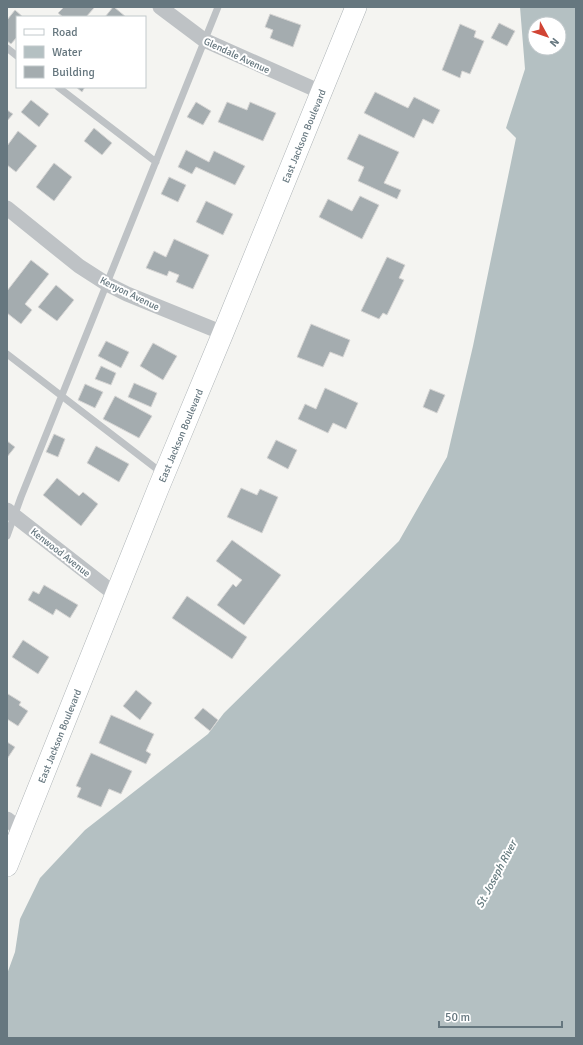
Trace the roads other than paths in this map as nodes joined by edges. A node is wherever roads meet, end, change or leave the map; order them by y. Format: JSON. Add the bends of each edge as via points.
{"nodes":[{"id":1,"x":160,"y":7,"type":"edge"},
{"id":2,"x":218,"y":7,"type":"edge"},
{"id":3,"x":356,"y":7,"type":"edge"},
{"id":4,"x":204,"y":40,"type":"junction"},
{"id":5,"x":7,"y":48,"type":"edge"},
{"id":6,"x":16,"y":55,"type":"edge"},
{"id":7,"x":59,"y":88,"type":"edge"},
{"id":8,"x":321,"y":92,"type":"junction"},
{"id":9,"x":156,"y":162,"type":"junction"},
{"id":10,"x":7,"y":208,"type":"edge"},
{"id":11,"x":107,"y":284,"type":"junction"},
{"id":12,"x":223,"y":333,"type":"junction"},
{"id":13,"x":7,"y":354,"type":"edge"},
{"id":14,"x":62,"y":396,"type":"junction"},
{"id":15,"x":164,"y":475,"type":"junction"},
{"id":16,"x":11,"y":513,"type":"edge"},
{"id":17,"x":7,"y":536,"type":"edge"},
{"id":18,"x":116,"y":595,"type":"junction"},
{"id":19,"x":14,"y":824,"type":"edge"},
{"id":20,"x":7,"y":866,"type":"edge"}],
"edges":[{"from":1,"to":4,"type":"street","name":"Glendale Avenue"},
{"from":2,"to":4,"type":"lane"},
{"from":3,"to":8,"type":"main road","name":"East Jackson Boulevard"},
{"from":4,"to":8,"type":"street","name":"Glendale Avenue"},
{"from":4,"to":9,"type":"lane"},
{"from":5,"to":6,"type":"lane"},
{"from":7,"to":9,"type":"lane"},
{"from":8,"to":12,"type":"main road","name":"East Jackson Boulevard"},
{"from":9,"to":11,"type":"lane"},
{"from":10,"to":11,"type":"street","name":"Kenyon Avenue","via":[[79,266]]},
{"from":11,"to":12,"type":"street","name":"Kenyon Avenue"},
{"from":11,"to":14,"type":"lane"},
{"from":12,"to":15,"type":"main road","name":"East Jackson Boulevard"},
{"from":13,"to":14,"type":"lane"},
{"from":14,"to":15,"type":"lane"},
{"from":14,"to":16,"type":"lane","via":[[21,497]]},
{"from":15,"to":18,"type":"main road","name":"East Jackson Boulevard"},
{"from":16,"to":17,"type":"lane"},
{"from":16,"to":18,"type":"street","name":"Kenwood Avenue"},
{"from":18,"to":19,"type":"main road","name":"East Jackson Boulevard"},
{"from":19,"to":20,"type":"main road","name":"East Jackson Boulevard"}]}
